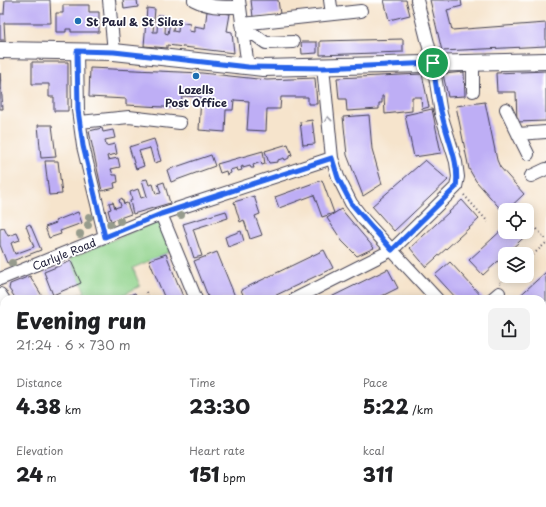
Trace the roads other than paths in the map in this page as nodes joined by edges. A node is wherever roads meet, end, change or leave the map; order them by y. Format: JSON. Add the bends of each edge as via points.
{"nodes":[{"id":1,"x":109,"y":0,"type":"edge"},
{"id":2,"x":194,"y":0,"type":"edge"},
{"id":3,"x":330,"y":0,"type":"edge"},
{"id":4,"x":417,"y":0,"type":"edge"},
{"id":5,"x":239,"y":3,"type":"edge"},
{"id":6,"x":361,"y":11,"type":"dead end"},
{"id":7,"x":332,"y":14,"type":"junction"},
{"id":8,"x":243,"y":30,"type":"junction"},
{"id":9,"x":293,"y":42,"type":"dead end"},
{"id":10,"x":0,"y":50,"type":"edge"},
{"id":11,"x":77,"y":51,"type":"junction"},
{"id":12,"x":114,"y":52,"type":"junction"},
{"id":13,"x":546,"y":61,"type":"edge"},
{"id":14,"x":473,"y":62,"type":"junction"},
{"id":15,"x":433,"y":63,"type":"junction"},
{"id":16,"x":248,"y":67,"type":"junction"},
{"id":17,"x":323,"y":68,"type":"junction"},
{"id":18,"x":473,"y":92,"type":"dead end"},
{"id":19,"x":506,"y":109,"type":"dead end"},
{"id":20,"x":80,"y":122,"type":"junction"},
{"id":21,"x":180,"y":123,"type":"dead end"},
{"id":22,"x":546,"y":132,"type":"edge"},
{"id":23,"x":518,"y":134,"type":"junction"},
{"id":24,"x":528,"y":154,"type":"dead end"},
{"id":25,"x":332,"y":158,"type":"junction"},
{"id":26,"x":546,"y":169,"type":"edge"},
{"id":27,"x":531,"y":176,"type":"dead end"},
{"id":28,"x":161,"y":214,"type":"junction"},
{"id":29,"x":105,"y":237,"type":"junction"},
{"id":30,"x":392,"y":250,"type":"junction"},
{"id":31,"x":0,"y":279,"type":"edge"},
{"id":32,"x":194,"y":295,"type":"edge"},
{"id":33,"x":302,"y":295,"type":"edge"},
{"id":34,"x":433,"y":295,"type":"edge"}],
"edges":[{"from":1,"to":12,"type":"street"},
{"from":2,"to":5,"type":"street","via":[[206,6],[216,7]]},
{"from":3,"to":7,"type":"street"},
{"from":4,"to":15,"type":"street"},
{"from":5,"to":8,"type":"street"},
{"from":6,"to":7,"type":"street"},
{"from":7,"to":8,"type":"street"},
{"from":8,"to":9,"type":"street","via":[[266,43]]},
{"from":8,"to":16,"type":"street"},
{"from":10,"to":11,"type":"main road"},
{"from":11,"to":12,"type":"main road"},
{"from":11,"to":20,"type":"street"},
{"from":12,"to":16,"type":"main road"},
{"from":13,"to":14,"type":"main road"},
{"from":14,"to":15,"type":"main road"},
{"from":14,"to":18,"type":"street"},
{"from":15,"to":17,"type":"main road"},
{"from":15,"to":30,"type":"street","via":[[441,114],[456,162],[456,187]]},
{"from":16,"to":17,"type":"main road"},
{"from":25,"to":17,"type":"street","one_way":true},
{"from":19,"to":23,"type":"street"},
{"from":20,"to":21,"type":"street","via":[[129,117]]},
{"from":20,"to":29,"type":"street","via":[[83,146]]},
{"from":22,"to":23,"type":"street"},
{"from":23,"to":24,"type":"street"},
{"from":25,"to":28,"type":"street","name":"Carlyle Road"},
{"from":25,"to":30,"type":"street","via":[[338,178],[351,203]]},
{"from":26,"to":27,"type":"street"},
{"from":28,"to":29,"type":"street","name":"Carlyle Road"},
{"from":28,"to":32,"type":"street"},
{"from":29,"to":31,"type":"street","name":"Carlyle Road"},
{"from":30,"to":33,"type":"street"},
{"from":30,"to":34,"type":"street"}]}
